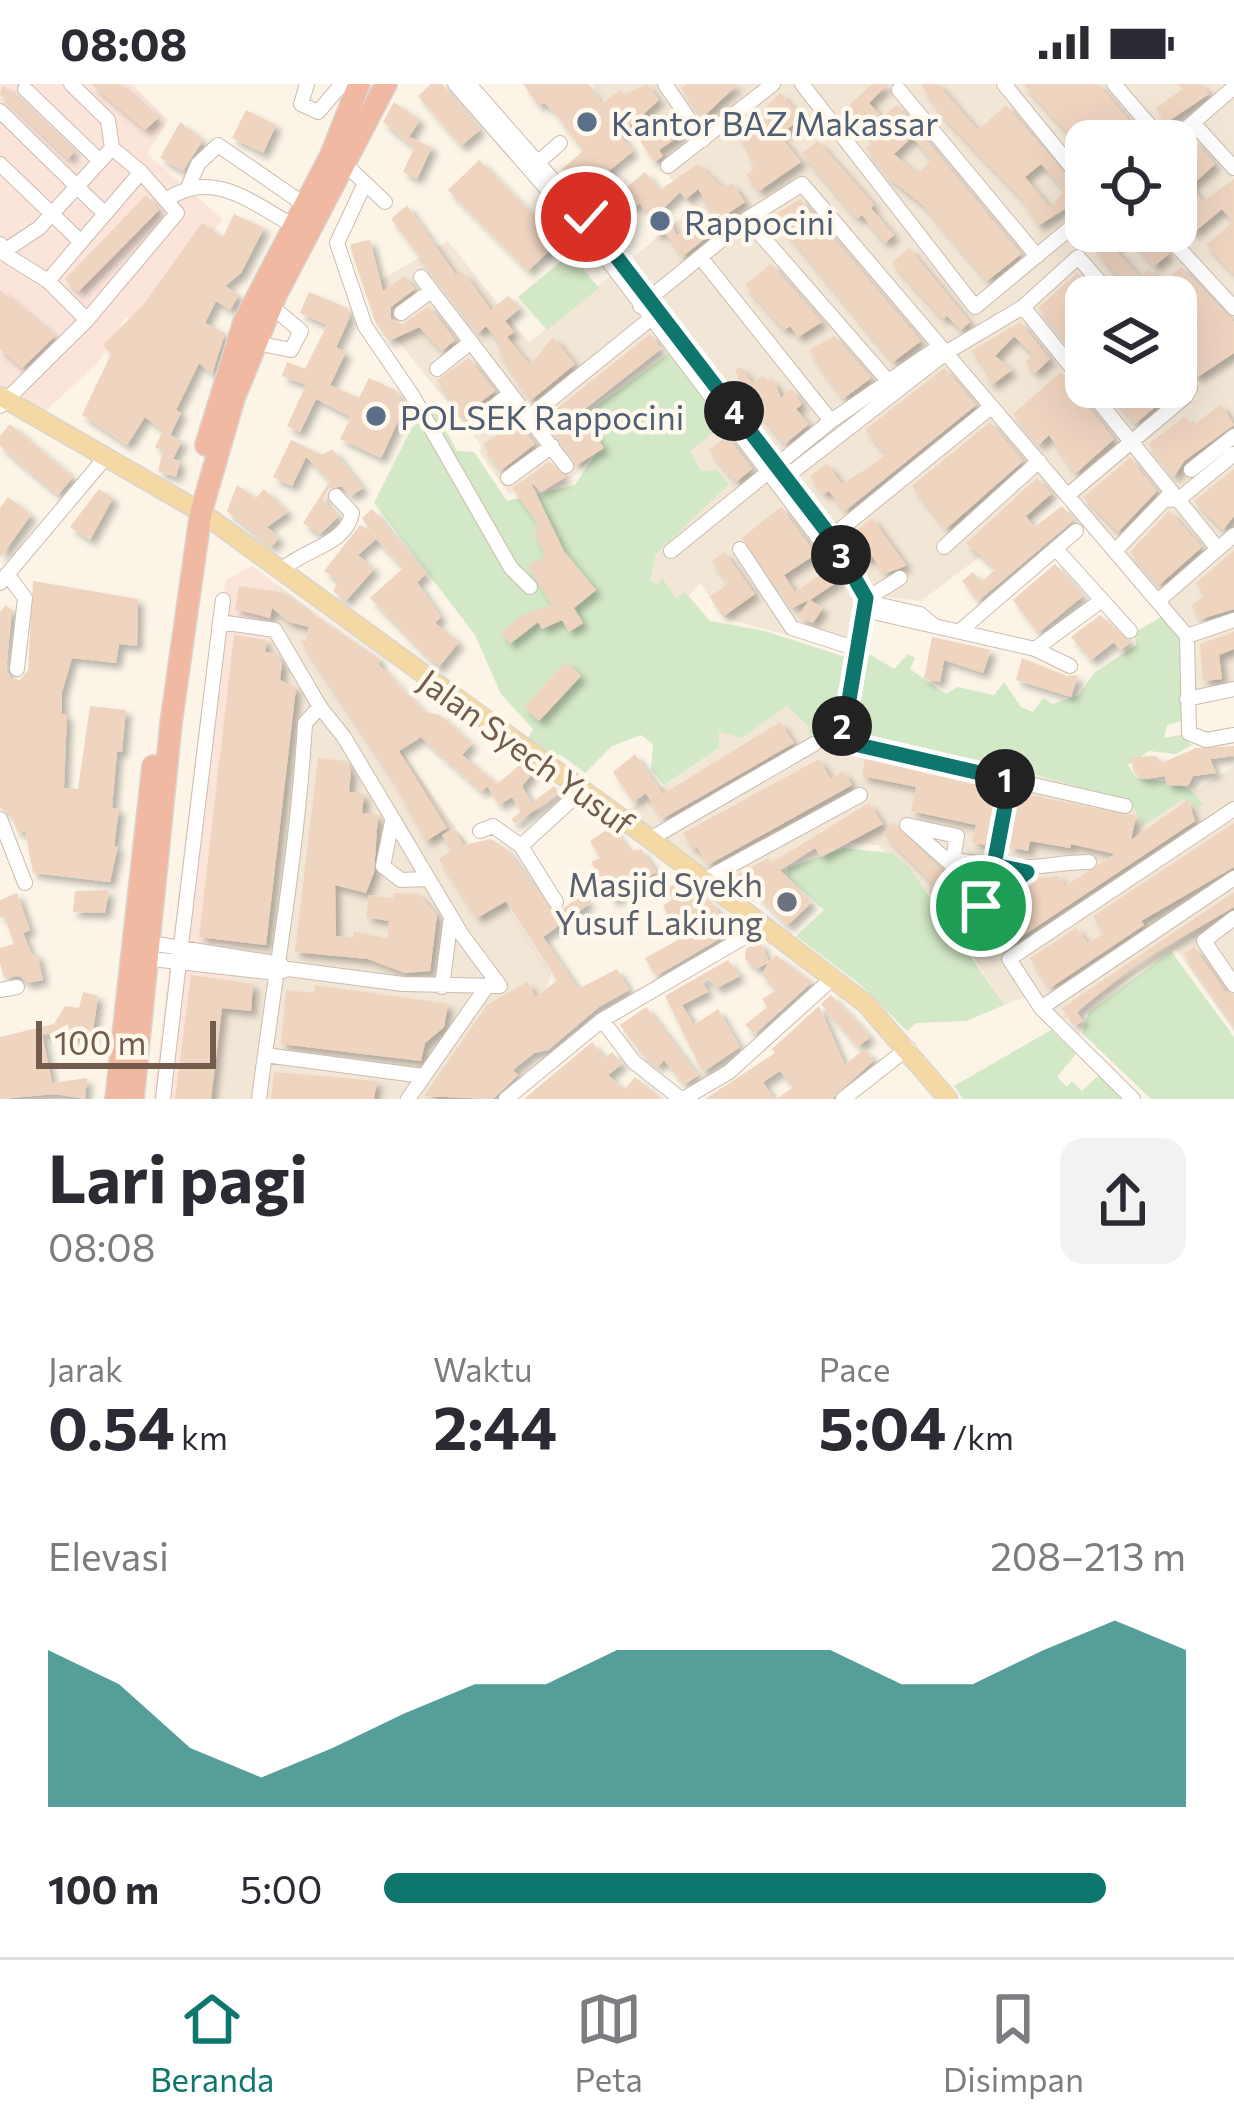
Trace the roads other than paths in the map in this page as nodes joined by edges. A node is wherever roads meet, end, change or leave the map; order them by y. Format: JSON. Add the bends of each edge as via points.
{"nodes":[{"id":1,"x":71,"y":84,"type":"edge"},
{"id":2,"x":307,"y":84,"type":"edge"},
{"id":3,"x":342,"y":84,"type":"edge"},
{"id":4,"x":359,"y":84,"type":"edge"},
{"id":5,"x":386,"y":84,"type":"edge"},
{"id":6,"x":455,"y":84,"type":"edge"},
{"id":7,"x":470,"y":84,"type":"edge"},
{"id":8,"x":665,"y":84,"type":"edge"},
{"id":9,"x":802,"y":84,"type":"edge"},
{"id":10,"x":1004,"y":84,"type":"edge"},
{"id":11,"x":1114,"y":84,"type":"edge"},
{"id":12,"x":770,"y":85,"type":"edge"},
{"id":13,"x":900,"y":86,"type":"edge"},
{"id":14,"x":26,"y":88,"type":"dead end"},
{"id":15,"x":1227,"y":88,"type":"edge"},
{"id":16,"x":483,"y":107,"type":"junction"},
{"id":17,"x":0,"y":111,"type":"edge"},
{"id":18,"x":1147,"y":120,"type":"edge"},
{"id":19,"x":1196,"y":120,"type":"edge"},
{"id":20,"x":1197,"y":127,"type":"edge"},
{"id":21,"x":703,"y":140,"type":"junction"},
{"id":22,"x":560,"y":143,"type":"dead end"},
{"id":23,"x":112,"y":148,"type":"junction"},
{"id":24,"x":338,"y":159,"type":"junction"},
{"id":25,"x":1065,"y":159,"type":"edge"},
{"id":26,"x":100,"y":160,"type":"junction"},
{"id":27,"x":0,"y":164,"type":"edge"},
{"id":28,"x":534,"y":166,"type":"junction"},
{"id":29,"x":668,"y":166,"type":"dead end"},
{"id":30,"x":1234,"y":169,"type":"edge"},
{"id":31,"x":141,"y":172,"type":"junction"},
{"id":32,"x":365,"y":183,"type":"junction"},
{"id":33,"x":189,"y":185,"type":"junction"},
{"id":34,"x":77,"y":187,"type":"junction"},
{"id":35,"x":169,"y":198,"type":"junction"},
{"id":36,"x":385,"y":202,"type":"dead end"},
{"id":37,"x":305,"y":205,"type":"junction"},
{"id":38,"x":51,"y":213,"type":"junction"},
{"id":39,"x":105,"y":214,"type":"junction"},
{"id":40,"x":747,"y":219,"type":"junction"},
{"id":41,"x":294,"y":226,"type":"junction"},
{"id":42,"x":1065,"y":233,"type":"edge"},
{"id":43,"x":81,"y":242,"type":"junction"},
{"id":44,"x":1182,"y":252,"type":"edge"},
{"id":45,"x":3,"y":254,"type":"edge"},
{"id":46,"x":1037,"y":256,"type":"junction"},
{"id":47,"x":701,"y":258,"type":"junction"},
{"id":48,"x":1095,"y":276,"type":"edge"},
{"id":49,"x":421,"y":277,"type":"dead end"},
{"id":50,"x":48,"y":281,"type":"junction"},
{"id":51,"x":431,"y":291,"type":"junction"},
{"id":52,"x":644,"y":303,"type":"junction"},
{"id":53,"x":271,"y":306,"type":"junction"},
{"id":54,"x":1023,"y":308,"type":"junction"},
{"id":55,"x":1234,"y":308,"type":"edge"},
{"id":56,"x":401,"y":313,"type":"dead end"},
{"id":57,"x":87,"y":320,"type":"junction"},
{"id":58,"x":649,"y":320,"type":"junction"},
{"id":59,"x":471,"y":342,"type":"junction"},
{"id":60,"x":256,"y":343,"type":"junction"},
{"id":61,"x":944,"y":349,"type":"junction"},
{"id":62,"x":1065,"y":359,"type":"edge"},
{"id":63,"x":437,"y":369,"type":"dead end"},
{"id":64,"x":890,"y":382,"type":"junction"},
{"id":65,"x":510,"y":393,"type":"junction"},
{"id":66,"x":3,"y":401,"type":"edge"},
{"id":67,"x":991,"y":407,"type":"junction"},
{"id":68,"x":1105,"y":408,"type":"edge"},
{"id":69,"x":1171,"y":408,"type":"edge"},
{"id":70,"x":530,"y":416,"type":"junction"},
{"id":71,"x":832,"y":421,"type":"junction"},
{"id":72,"x":475,"y":423,"type":"dead end"},
{"id":73,"x":1234,"y":436,"type":"edge"},
{"id":74,"x":1133,"y":442,"type":"junction"},
{"id":75,"x":552,"y":446,"type":"junction"},
{"id":76,"x":1234,"y":454,"type":"edge"},
{"id":77,"x":105,"y":458,"type":"junction"},
{"id":78,"x":1039,"y":461,"type":"junction"},
{"id":79,"x":566,"y":466,"type":"dead end"},
{"id":80,"x":1191,"y":470,"type":"dead end"},
{"id":81,"x":777,"y":475,"type":"junction"},
{"id":82,"x":508,"y":478,"type":"dead end"},
{"id":83,"x":1068,"y":495,"type":"junction"},
{"id":84,"x":336,"y":496,"type":"dead end"},
{"id":85,"x":1173,"y":497,"type":"junction"},
{"id":86,"x":192,"y":507,"type":"junction"},
{"id":87,"x":1076,"y":531,"type":"dead end"},
{"id":88,"x":1234,"y":535,"type":"edge"},
{"id":89,"x":831,"y":537,"type":"junction"},
{"id":90,"x":944,"y":547,"type":"dead end"},
{"id":91,"x":740,"y":549,"type":"dead end"},
{"id":92,"x":1056,"y":549,"type":"junction"},
{"id":93,"x":1218,"y":549,"type":"junction"},
{"id":94,"x":1116,"y":550,"type":"junction"},
{"id":95,"x":671,"y":551,"type":"dead end"},
{"id":96,"x":280,"y":571,"type":"junction"},
{"id":97,"x":3,"y":578,"type":"edge"},
{"id":98,"x":900,"y":578,"type":"dead end"},
{"id":99,"x":530,"y":587,"type":"dead end"},
{"id":100,"x":223,"y":600,"type":"dead end"},
{"id":101,"x":1102,"y":600,"type":"junction"},
{"id":102,"x":1158,"y":601,"type":"junction"},
{"id":103,"x":863,"y":607,"type":"junction"},
{"id":104,"x":1234,"y":620,"type":"edge"},
{"id":105,"x":220,"y":622,"type":"junction"},
{"id":106,"x":961,"y":630,"type":"junction"},
{"id":107,"x":1130,"y":631,"type":"dead end"},
{"id":108,"x":1187,"y":635,"type":"junction"},
{"id":109,"x":854,"y":648,"type":"junction"},
{"id":110,"x":1035,"y":649,"type":"junction"},
{"id":111,"x":1070,"y":666,"type":"dead end"},
{"id":112,"x":17,"y":669,"type":"dead end"},
{"id":113,"x":1234,"y":689,"type":"edge"},
{"id":114,"x":1187,"y":699,"type":"junction"},
{"id":115,"x":320,"y":707,"type":"junction"},
{"id":116,"x":1234,"y":735,"type":"edge"},
{"id":117,"x":814,"y":744,"type":"dead end"},
{"id":118,"x":1010,"y":780,"type":"junction"},
{"id":119,"x":581,"y":790,"type":"junction"},
{"id":120,"x":860,"y":795,"type":"dead end"},
{"id":121,"x":1125,"y":806,"type":"dead end"},
{"id":122,"x":1234,"y":809,"type":"edge"},
{"id":123,"x":0,"y":819,"type":"edge"},
{"id":124,"x":392,"y":822,"type":"junction"},
{"id":125,"x":480,"y":831,"type":"dead end"},
{"id":126,"x":650,"y":839,"type":"junction"},
{"id":127,"x":521,"y":846,"type":"junction"},
{"id":128,"x":1089,"y":862,"type":"dead end"},
{"id":129,"x":994,"y":865,"type":"junction"},
{"id":130,"x":1027,"y":872,"type":"junction"},
{"id":131,"x":1234,"y":878,"type":"edge"},
{"id":132,"x":428,"y":879,"type":"junction"},
{"id":133,"x":704,"y":880,"type":"junction"},
{"id":134,"x":26,"y":883,"type":"dead end"},
{"id":135,"x":556,"y":902,"type":"dead end"},
{"id":136,"x":981,"y":906,"type":"junction"},
{"id":137,"x":451,"y":917,"type":"junction"},
{"id":138,"x":1234,"y":918,"type":"edge"},
{"id":139,"x":952,"y":920,"type":"dead end"},
{"id":140,"x":765,"y":925,"type":"junction"},
{"id":141,"x":141,"y":949,"type":"junction"},
{"id":142,"x":180,"y":955,"type":"junction"},
{"id":143,"x":280,"y":968,"type":"junction"},
{"id":144,"x":833,"y":977,"type":"junction"},
{"id":145,"x":1234,"y":985,"type":"edge"},
{"id":146,"x":17,"y":987,"type":"dead end"},
{"id":147,"x":442,"y":987,"type":"junction"},
{"id":148,"x":485,"y":989,"type":"junction"},
{"id":149,"x":0,"y":990,"type":"edge"},
{"id":150,"x":1041,"y":1008,"type":"junction"},
{"id":151,"x":602,"y":1020,"type":"junction"},
{"id":152,"x":908,"y":1048,"type":"junction"},
{"id":153,"x":265,"y":1055,"type":"junction"},
{"id":154,"x":423,"y":1076,"type":"junction"},
{"id":155,"x":116,"y":1099,"type":"edge"},
{"id":156,"x":133,"y":1099,"type":"edge"},
{"id":157,"x":164,"y":1099,"type":"edge"},
{"id":158,"x":260,"y":1099,"type":"edge"},
{"id":159,"x":408,"y":1099,"type":"edge"},
{"id":160,"x":506,"y":1099,"type":"edge"},
{"id":161,"x":682,"y":1099,"type":"edge"},
{"id":162,"x":843,"y":1099,"type":"edge"},
{"id":163,"x":948,"y":1099,"type":"edge"},
{"id":164,"x":1133,"y":1099,"type":"edge"}],
"edges":[{"from":1,"to":23,"type":"street","via":[[108,120]]},
{"from":2,"to":3,"type":"street","via":[[301,104],[318,112]]},
{"from":4,"to":24,"type":"highway"},
{"from":5,"to":24,"type":"highway"},
{"from":6,"to":16,"type":"street"},
{"from":7,"to":16,"type":"street"},
{"from":8,"to":21,"type":"street"},
{"from":9,"to":46,"type":"street","via":[[967,302],[979,306]]},
{"from":10,"to":25,"type":"street"},
{"from":11,"to":18,"type":"street"},
{"from":12,"to":21,"type":"street"},
{"from":13,"to":46,"type":"street"},
{"from":14,"to":26,"type":"street"},
{"from":15,"to":19,"type":"street"},
{"from":16,"to":28,"type":"street"},
{"from":17,"to":34,"type":"street"},
{"from":20,"to":30,"type":"street"},
{"from":21,"to":29,"type":"street"},
{"from":22,"to":28,"type":"street"},
{"from":23,"to":26,"type":"street"},
{"from":23,"to":31,"type":"street"},
{"from":24,"to":32,"type":"street"},
{"from":24,"to":37,"type":"highway"},
{"from":24,"to":53,"type":"highway"},
{"from":26,"to":34,"type":"street"},
{"from":27,"to":38,"type":"street"},
{"from":28,"to":52,"type":"street"},
{"from":31,"to":35,"type":"street"},
{"from":31,"to":39,"type":"street"},
{"from":32,"to":36,"type":"street"},
{"from":32,"to":99,"type":"street","via":[[337,243],[364,326]]},
{"from":33,"to":35,"type":"street"},
{"from":33,"to":37,"type":"street","via":[[218,145]]},
{"from":33,"to":41,"type":"street","via":[[226,188]]},
{"from":34,"to":38,"type":"street"},
{"from":34,"to":39,"type":"street"},
{"from":35,"to":57,"type":"street","via":[[176,215]]},
{"from":37,"to":41,"type":"highway"},
{"from":38,"to":43,"type":"street"},
{"from":38,"to":45,"type":"street"},
{"from":39,"to":43,"type":"street"},
{"from":40,"to":47,"type":"street"},
{"from":40,"to":61,"type":"street","via":[[802,184]]},
{"from":40,"to":64,"type":"street"},
{"from":41,"to":86,"type":"highway","via":[[226,367]]},
{"from":42,"to":46,"type":"street"},
{"from":43,"to":50,"type":"street"},
{"from":44,"to":55,"type":"street"},
{"from":45,"to":50,"type":"street"},
{"from":47,"to":52,"type":"street"},
{"from":47,"to":71,"type":"street"},
{"from":48,"to":54,"type":"street","via":[[1078,257]]},
{"from":49,"to":51,"type":"street"},
{"from":50,"to":57,"type":"street"},
{"from":51,"to":56,"type":"street"},
{"from":51,"to":59,"type":"street"},
{"from":52,"to":58,"type":"street"},
{"from":52,"to":81,"type":"street"},
{"from":53,"to":60,"type":"highway"},
{"from":53,"to":60,"type":"street","via":[[301,331],[296,344],[291,350]]},
{"from":54,"to":61,"type":"street"},
{"from":54,"to":62,"type":"street"},
{"from":57,"to":66,"type":"street"},
{"from":58,"to":70,"type":"street"},
{"from":58,"to":81,"type":"street"},
{"from":59,"to":63,"type":"street"},
{"from":59,"to":65,"type":"street"},
{"from":60,"to":86,"type":"highway"},
{"from":61,"to":64,"type":"street"},
{"from":61,"to":67,"type":"street"},
{"from":61,"to":81,"type":"street"},
{"from":64,"to":71,"type":"street"},
{"from":65,"to":70,"type":"street"},
{"from":65,"to":72,"type":"street"},
{"from":66,"to":77,"type":"main road","name":"Jalan Syech Yusuf"},
{"from":67,"to":78,"type":"street"},
{"from":67,"to":89,"type":"street"},
{"from":68,"to":74,"type":"street"},
{"from":69,"to":74,"type":"street"},
{"from":70,"to":75,"type":"street"},
{"from":71,"to":81,"type":"street"},
{"from":73,"to":80,"type":"street"},
{"from":74,"to":83,"type":"street"},
{"from":74,"to":85,"type":"street"},
{"from":75,"to":79,"type":"street"},
{"from":75,"to":82,"type":"street"},
{"from":76,"to":85,"type":"street"},
{"from":77,"to":86,"type":"main road","name":"Jalan Syech Yusuf"},
{"from":77,"to":97,"type":"street"},
{"from":78,"to":83,"type":"street"},
{"from":78,"to":90,"type":"street"},
{"from":81,"to":89,"type":"street"},
{"from":81,"to":95,"type":"street"},
{"from":81,"to":103,"type":"street"},
{"from":83,"to":94,"type":"street"},
{"from":84,"to":96,"type":"street","via":[[352,513],[348,526]]},
{"from":85,"to":93,"type":"street"},
{"from":85,"to":94,"type":"street"},
{"from":86,"to":96,"type":"main road","name":"Jalan Syech Yusuf"},
{"from":86,"to":141,"type":"highway"},
{"from":87,"to":92,"type":"street"},
{"from":88,"to":93,"type":"street"},
{"from":89,"to":103,"type":"street"},
{"from":91,"to":109,"type":"street","via":[[792,628]]},
{"from":92,"to":101,"type":"street"},
{"from":92,"to":106,"type":"street"},
{"from":93,"to":102,"type":"street"},
{"from":94,"to":102,"type":"street"},
{"from":96,"to":119,"type":"main road","name":"Jalan Syech Yusuf"},
{"from":97,"to":112,"type":"street","via":[[25,603]]},
{"from":98,"to":103,"type":"street"},
{"from":100,"to":105,"type":"street"},
{"from":101,"to":107,"type":"street"},
{"from":101,"to":110,"type":"street"},
{"from":102,"to":108,"type":"street"},
{"from":103,"to":106,"type":"street","via":[[920,614]]},
{"from":103,"to":109,"type":"street"},
{"from":104,"to":108,"type":"street"},
{"from":105,"to":115,"type":"street","via":[[275,630]]},
{"from":105,"to":142,"type":"street"},
{"from":106,"to":110,"type":"street"},
{"from":108,"to":114,"type":"street"},
{"from":109,"to":118,"type":"street","via":[[846,740]]},
{"from":110,"to":111,"type":"street"},
{"from":113,"to":114,"type":"street"},
{"from":114,"to":116,"type":"street","via":[[1193,737]]},
{"from":115,"to":124,"type":"street"},
{"from":115,"to":143,"type":"street","via":[[305,723]]},
{"from":117,"to":126,"type":"street"},
{"from":118,"to":121,"type":"street"},
{"from":118,"to":129,"type":"street"},
{"from":119,"to":126,"type":"main road","name":"Jalan Syech Yusuf"},
{"from":119,"to":127,"type":"street"},
{"from":120,"to":133,"type":"street"},
{"from":122,"to":150,"type":"street","via":[[1012,954],[1009,962]]},
{"from":123,"to":134,"type":"street"},
{"from":124,"to":132,"type":"street"},
{"from":124,"to":132,"type":"street","via":[[383,866],[401,880]]},
{"from":125,"to":127,"type":"street","via":[[493,826]]},
{"from":126,"to":133,"type":"main road","name":"Jalan Syech Yusuf"},
{"from":127,"to":135,"type":"street"},
{"from":128,"to":130,"type":"street"},
{"from":129,"to":130,"type":"street"},
{"from":129,"to":136,"type":"street","via":[[953,862]]},
{"from":130,"to":136,"type":"street"},
{"from":131,"to":150,"type":"street"},
{"from":132,"to":137,"type":"street"},
{"from":133,"to":140,"type":"main road","name":"Jalan Syech Yusuf"},
{"from":136,"to":139,"type":"street"},
{"from":137,"to":147,"type":"street"},
{"from":137,"to":148,"type":"street","via":[[500,986]]},
{"from":138,"to":145,"type":"street","via":[[1204,941]]},
{"from":140,"to":144,"type":"main road","name":"Jalan Syech Yusuf"},
{"from":140,"to":151,"type":"street"},
{"from":141,"to":142,"type":"street"},
{"from":141,"to":155,"type":"highway"},
{"from":141,"to":156,"type":"highway"},
{"from":142,"to":143,"type":"street"},
{"from":142,"to":157,"type":"street"},
{"from":143,"to":147,"type":"street"},
{"from":143,"to":153,"type":"street"},
{"from":144,"to":152,"type":"main road","name":"Jalan Syech Yusuf"},
{"from":144,"to":161,"type":"street","via":[[729,1072]]},
{"from":146,"to":149,"type":"street"},
{"from":147,"to":148,"type":"street"},
{"from":148,"to":154,"type":"street"},
{"from":150,"to":164,"type":"street"},
{"from":151,"to":160,"type":"street"},
{"from":151,"to":161,"type":"street","via":[[634,1062]]},
{"from":152,"to":162,"type":"street"},
{"from":152,"to":163,"type":"main road","name":"Jalan Syech Yusuf"},
{"from":153,"to":154,"type":"street"},
{"from":153,"to":158,"type":"street"},
{"from":154,"to":159,"type":"street"}]}
